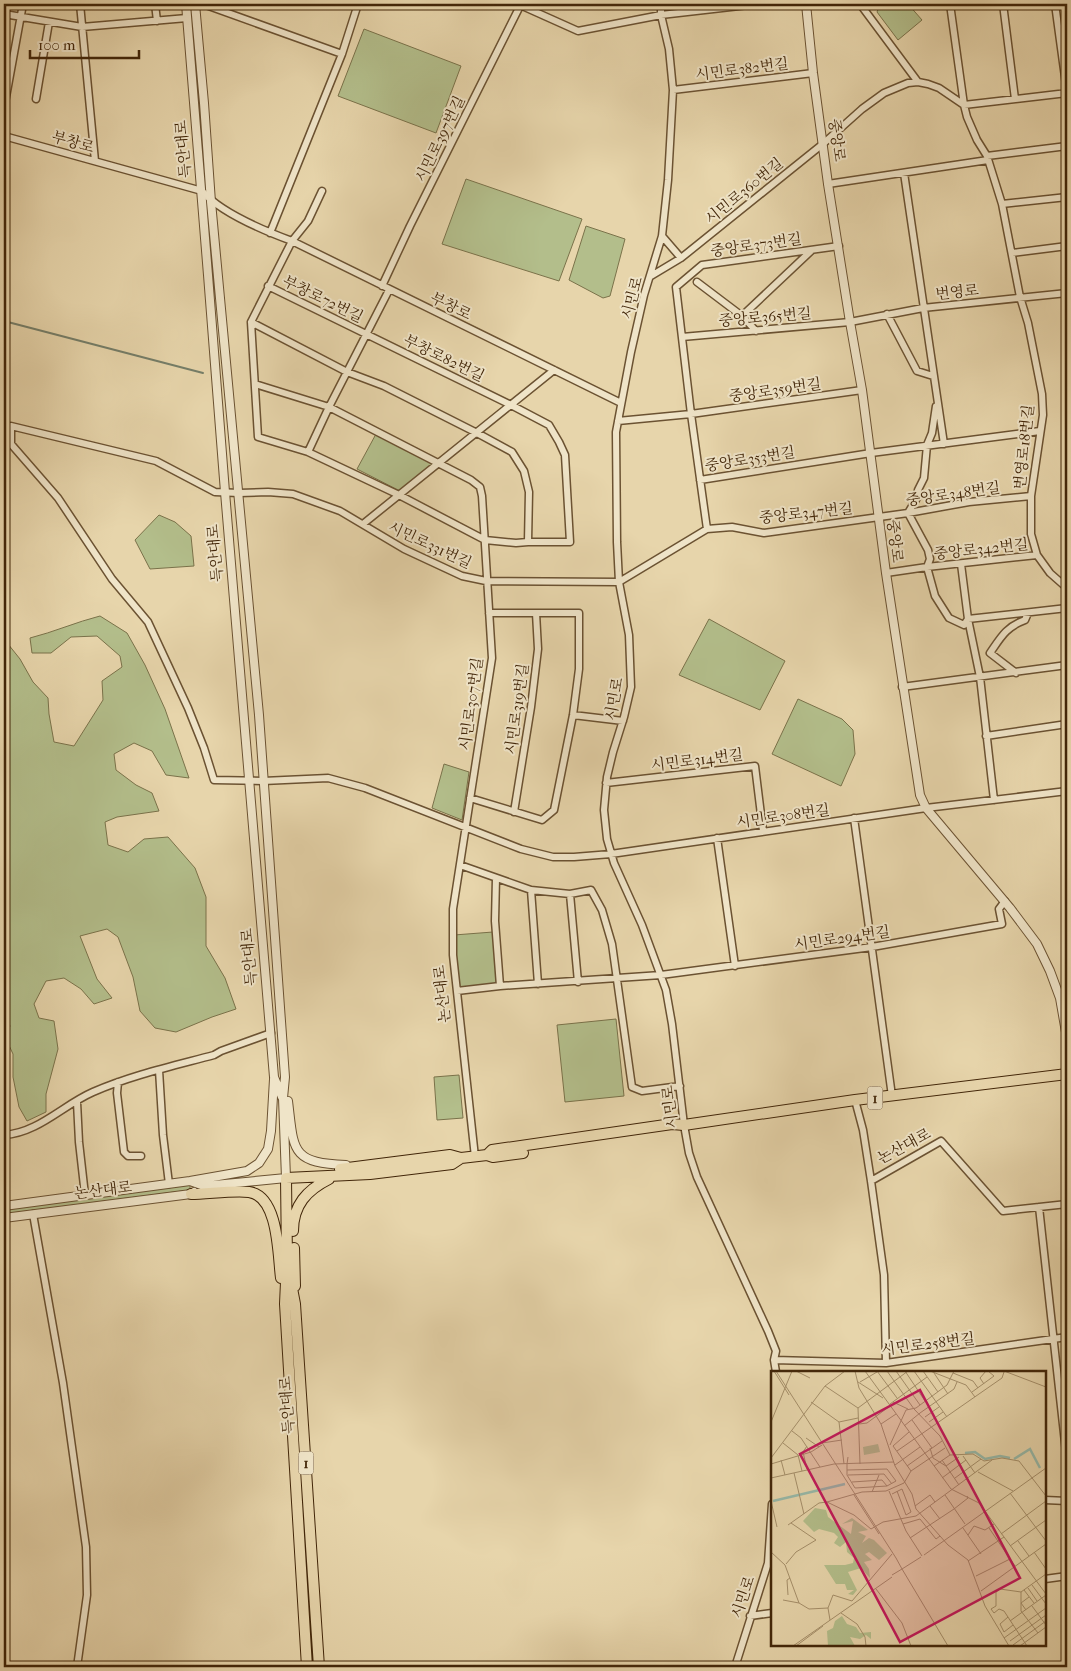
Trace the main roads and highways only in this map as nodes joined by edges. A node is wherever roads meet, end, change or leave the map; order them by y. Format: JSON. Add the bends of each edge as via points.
{"nodes":[{"id":1,"x":1067,"y":1074,"type":"edge"},
{"id":2,"x":461,"y":1158,"type":"junction"},
{"id":3,"x":311,"y":1176,"type":"junction"},
{"id":4,"x":336,"y":1176,"type":"junction"},
{"id":5,"x":286,"y":1178,"type":"joint"},
{"id":6,"x":191,"y":1194,"type":"road end"},
{"id":7,"x":290,"y":1304,"type":"junction"},
{"id":8,"x":307,"y":1667,"type":"edge"},
{"id":9,"x":319,"y":1667,"type":"edge"}],
"edges":[{"from":1,"to":2,"type":"main road","name":"논산대로","number":"1","via":[[672,1124],[492,1150],[487,1155]]},
{"from":2,"to":3,"type":"main road","name":"논산대로","number":"1","via":[[450,1155],[320,1172]]},
{"from":2,"to":4,"type":"main road","name":"논산대로","number":"1","via":[[452,1164]]},
{"from":3,"to":4,"type":"main road","name":"논산대로","number":"1"},
{"from":3,"to":5,"type":"main road","name":"논산대로","number":"1"},
{"from":4,"to":7,"type":"main road","number":"1","via":[[318,1185],[297,1207],[293,1221]]},
{"from":5,"to":7,"type":"main road","name":"득안대로","number":"1"},
{"from":6,"to":7,"type":"main road","via":[[250,1192],[264,1201],[274,1223]]},
{"from":7,"to":8,"type":"main road","name":"득안대로","number":"1"},
{"from":7,"to":9,"type":"main road","name":"득안대로","number":"1"}]}
